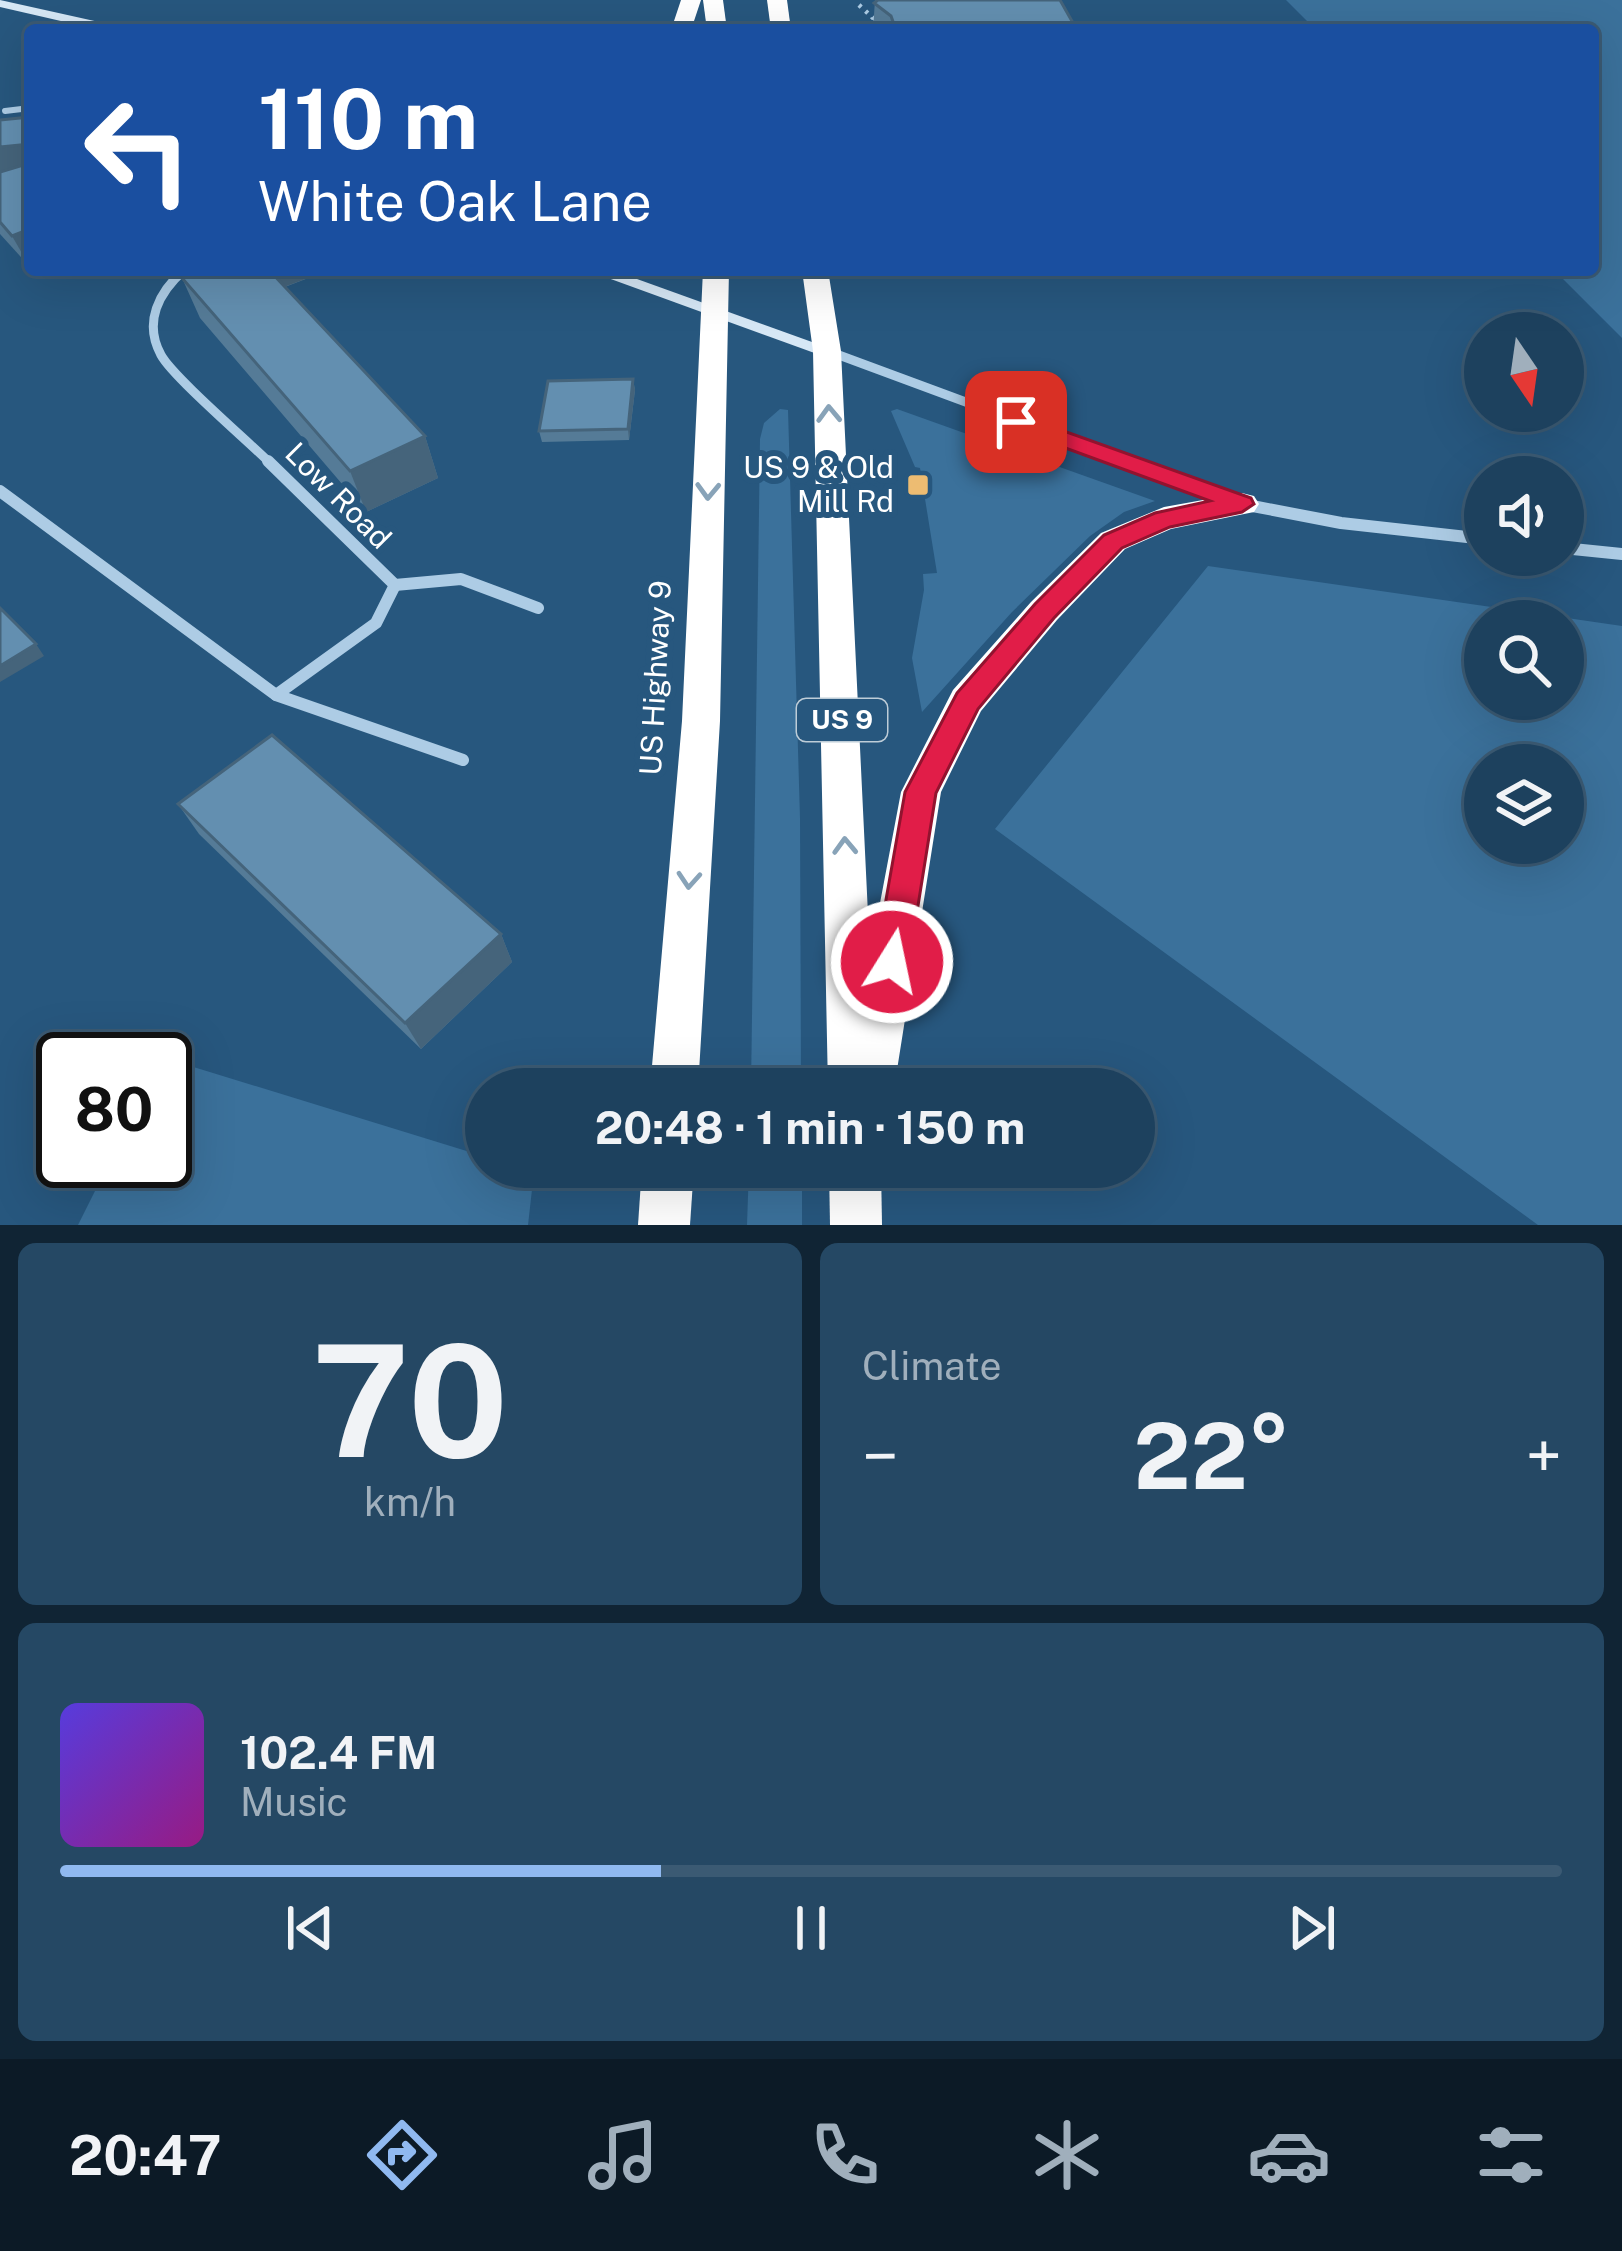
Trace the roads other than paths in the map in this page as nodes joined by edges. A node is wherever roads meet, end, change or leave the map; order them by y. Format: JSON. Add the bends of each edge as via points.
{"nodes":[{"id":1,"x":0,"y":3,"type":"edge"},
{"id":2,"x":91,"y":24,"type":"edge"},
{"id":3,"x":24,"y":109,"type":"edge"},
{"id":4,"x":5,"y":111,"type":"dead end"},
{"id":5,"x":176,"y":276,"type":"edge"},
{"id":6,"x":611,"y":276,"type":"edge"},
{"id":7,"x":716,"y":276,"type":"edge"},
{"id":8,"x":816,"y":276,"type":"edge"},
{"id":9,"x":715,"y":314,"type":"junction"},
{"id":10,"x":827,"y":351,"type":"junction"},
{"id":11,"x":0,"y":491,"type":"edge"},
{"id":12,"x":1242,"y":504,"type":"junction"},
{"id":13,"x":1464,"y":537,"type":"edge"},
{"id":14,"x":1584,"y":550,"type":"edge"},
{"id":15,"x":1622,"y":554,"type":"edge"},
{"id":16,"x":394,"y":585,"type":"junction"},
{"id":17,"x":538,"y":608,"type":"dead end"},
{"id":18,"x":276,"y":695,"type":"junction"},
{"id":19,"x":463,"y":760,"type":"dead end"},
{"id":20,"x":676,"y":1068,"type":"edge"},
{"id":21,"x":851,"y":1068,"type":"edge"},
{"id":22,"x":874,"y":1068,"type":"edge"},
{"id":23,"x":667,"y":1188,"type":"edge"},
{"id":24,"x":664,"y":1225,"type":"edge"}],
"edges":[{"from":1,"to":2,"type":"street"},
{"from":3,"to":4,"type":"lane"},
{"from":5,"to":16,"type":"street","name":"Low Road","via":[[152,313],[161,356]]},
{"from":6,"to":9,"type":"street"},
{"from":7,"to":9,"type":"highway","name":"US Highway 9"},
{"from":8,"to":10,"type":"highway","number":"US 9"},
{"from":9,"to":10,"type":"street"},
{"from":9,"to":20,"type":"highway","name":"US Highway 9","one_way":true,"via":[[701,722]]},
{"from":10,"to":12,"type":"street"},
{"from":21,"to":10,"type":"highway","number":"US 9","one_way":true},
{"from":11,"to":18,"type":"street"},
{"from":12,"to":13,"type":"street"},
{"from":12,"to":22,"type":"highway","via":[[1164,519],[1113,542],[968,701],[921,792]]},
{"from":14,"to":15,"type":"street"},
{"from":16,"to":17,"type":"street","via":[[461,579]]},
{"from":16,"to":18,"type":"street","name":"Low Road","via":[[376,623]]},
{"from":18,"to":19,"type":"street"},
{"from":23,"to":24,"type":"highway"}]}
